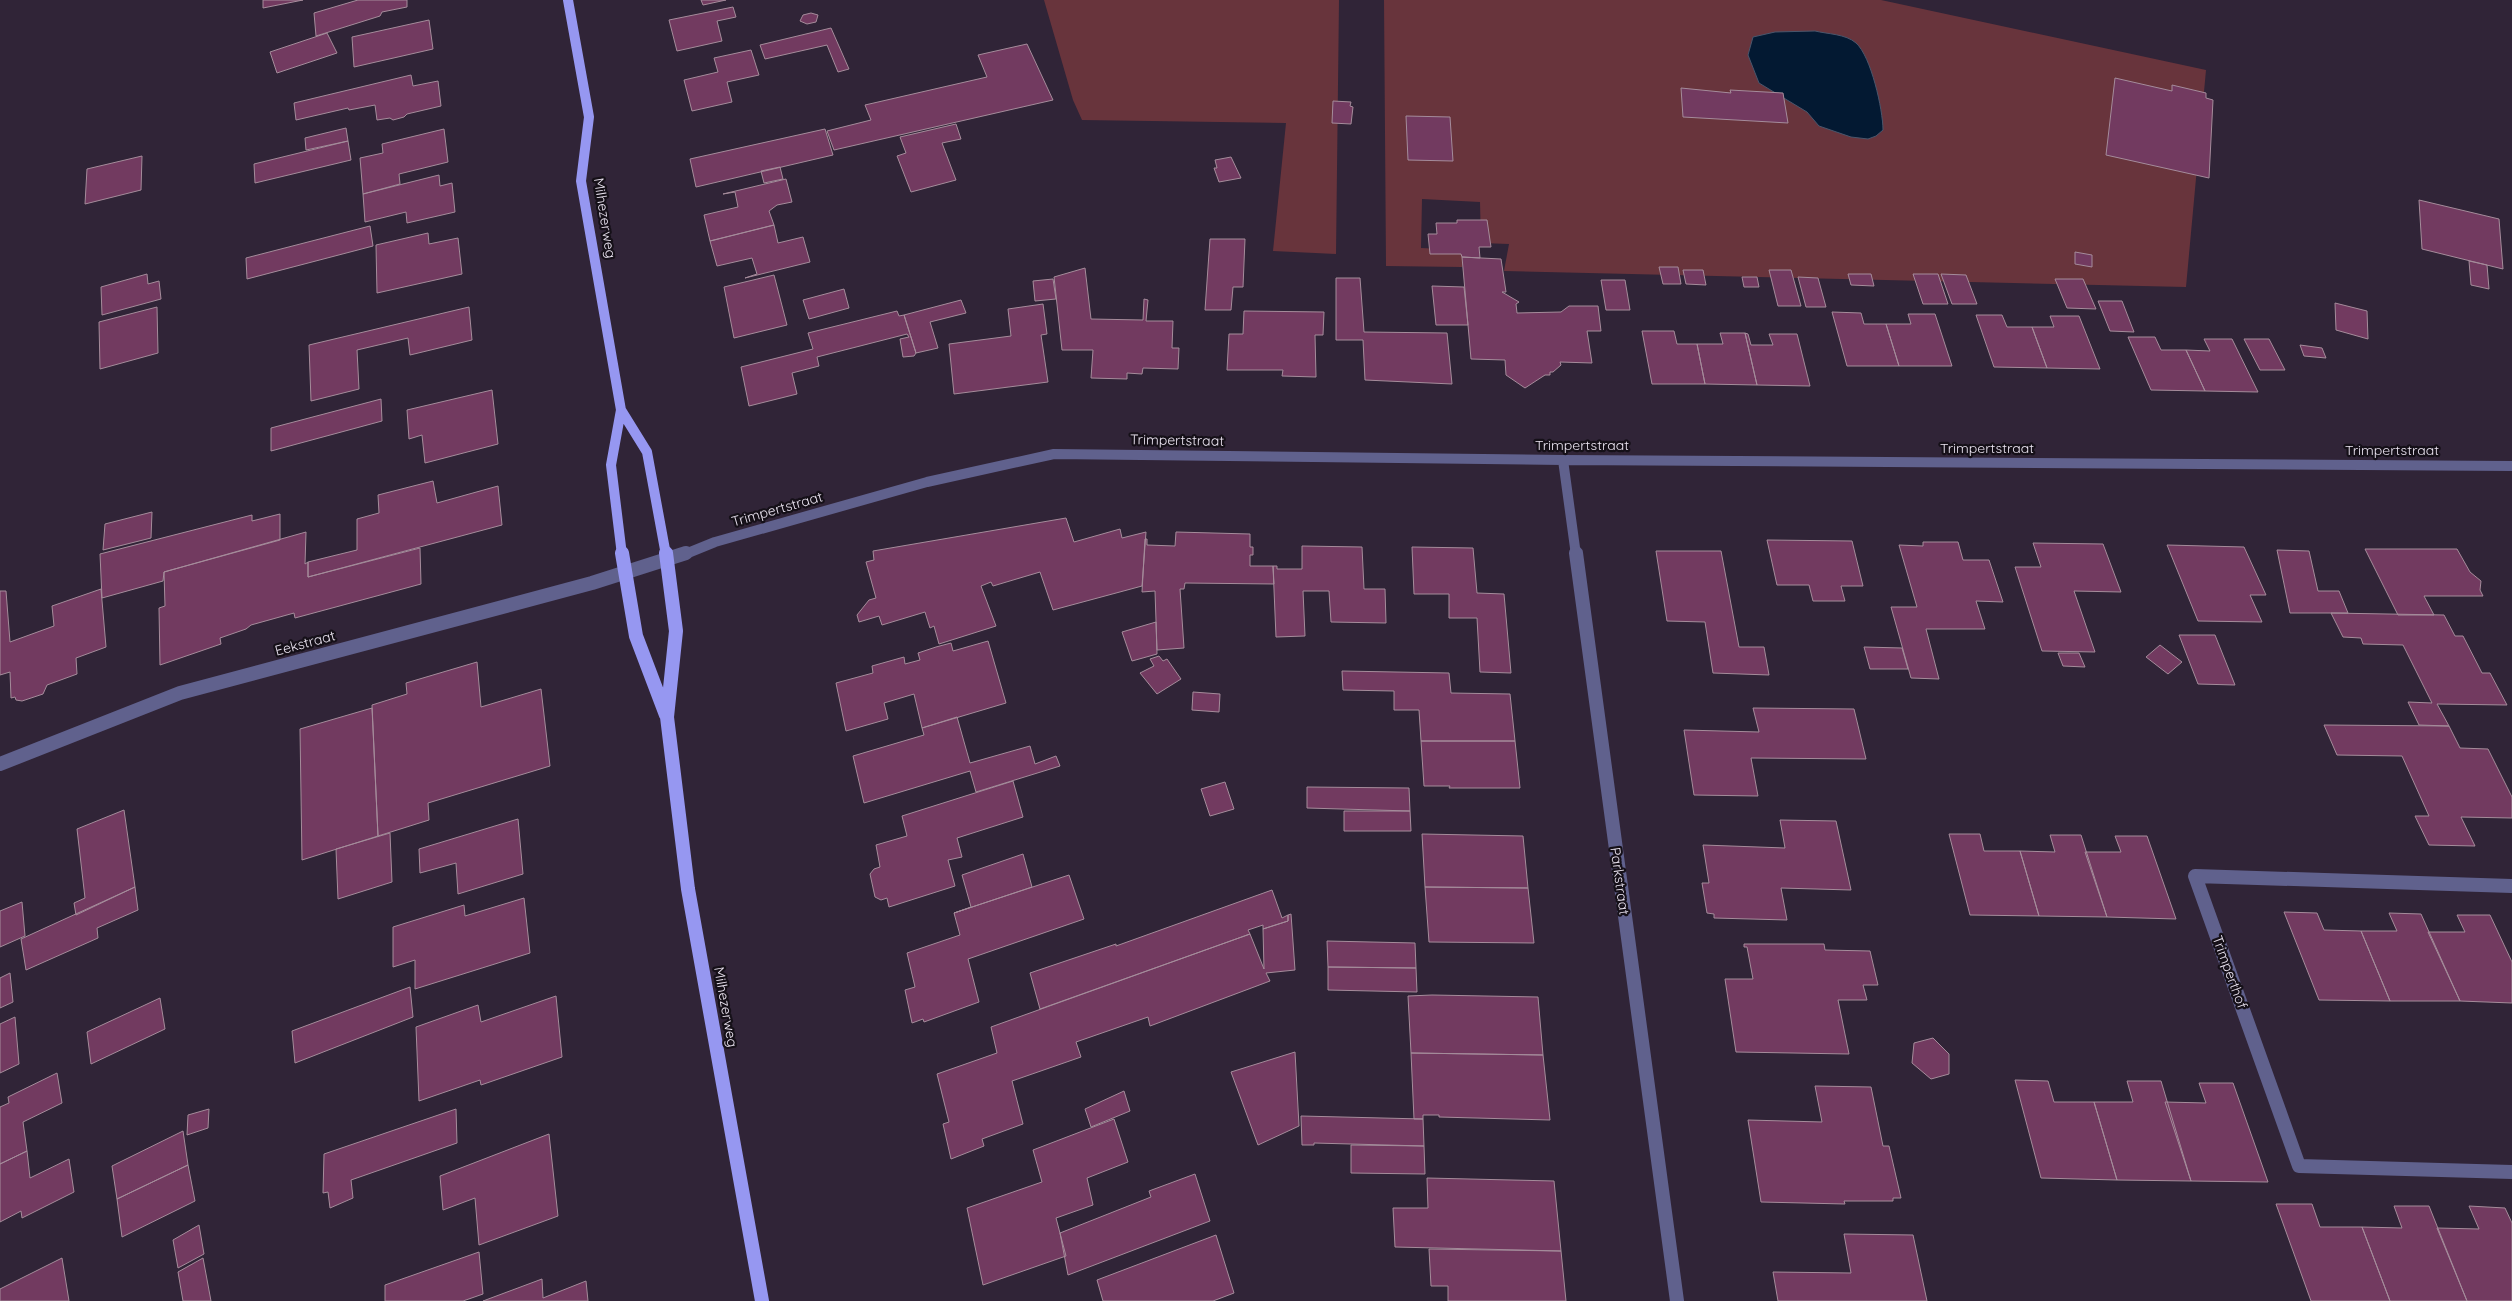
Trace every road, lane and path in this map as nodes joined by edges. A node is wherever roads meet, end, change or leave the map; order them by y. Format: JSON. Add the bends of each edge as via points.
{"nodes":[{"id":1,"x":568,"y":0,"type":"edge"},
{"id":2,"x":621,"y":410,"type":"junction"},
{"id":3,"x":1563,"y":460,"type":"junction"},
{"id":4,"x":2512,"y":466,"type":"edge"},
{"id":5,"x":667,"y":561,"type":"junction"},
{"id":6,"x":624,"y":572,"type":"junction"},
{"id":7,"x":667,"y":717,"type":"junction"},
{"id":8,"x":0,"y":764,"type":"edge"},
{"id":9,"x":2512,"y":886,"type":"edge"},
{"id":10,"x":2512,"y":1172,"type":"edge"},
{"id":11,"x":762,"y":1301,"type":"edge"},
{"id":12,"x":1677,"y":1301,"type":"edge"}],
"edges":[{"from":1,"to":2,"type":"main road","name":"Milhezerweg","via":[[589,117],[581,181]]},
{"from":2,"to":5,"type":"main road","name":"Milhezerweg","via":[[647,452]]},
{"from":2,"to":6,"type":"main road","name":"Milhezerweg","via":[[611,465]]},
{"from":3,"to":4,"type":"street","name":"Trimpertstraat"},
{"from":3,"to":5,"type":"street","name":"Trimpertstraat","via":[[1054,454],[917,484],[715,542]]},
{"from":3,"to":12,"type":"street","name":"Parkstraat"},
{"from":5,"to":6,"type":"street","name":"Trimpertstraat"},
{"from":5,"to":7,"type":"main road","name":"Milhezerweg","via":[[676,631]]},
{"from":6,"to":7,"type":"main road","name":"Milhezerweg","via":[[636,636]]},
{"from":6,"to":8,"type":"street","name":"Eekstraat","via":[[180,693]]},
{"from":7,"to":11,"type":"main road","name":"Milhezerweg","via":[[688,889]]},
{"from":9,"to":10,"type":"street","name":"Trimperthof","via":[[2195,876],[2299,1166]]}]}
